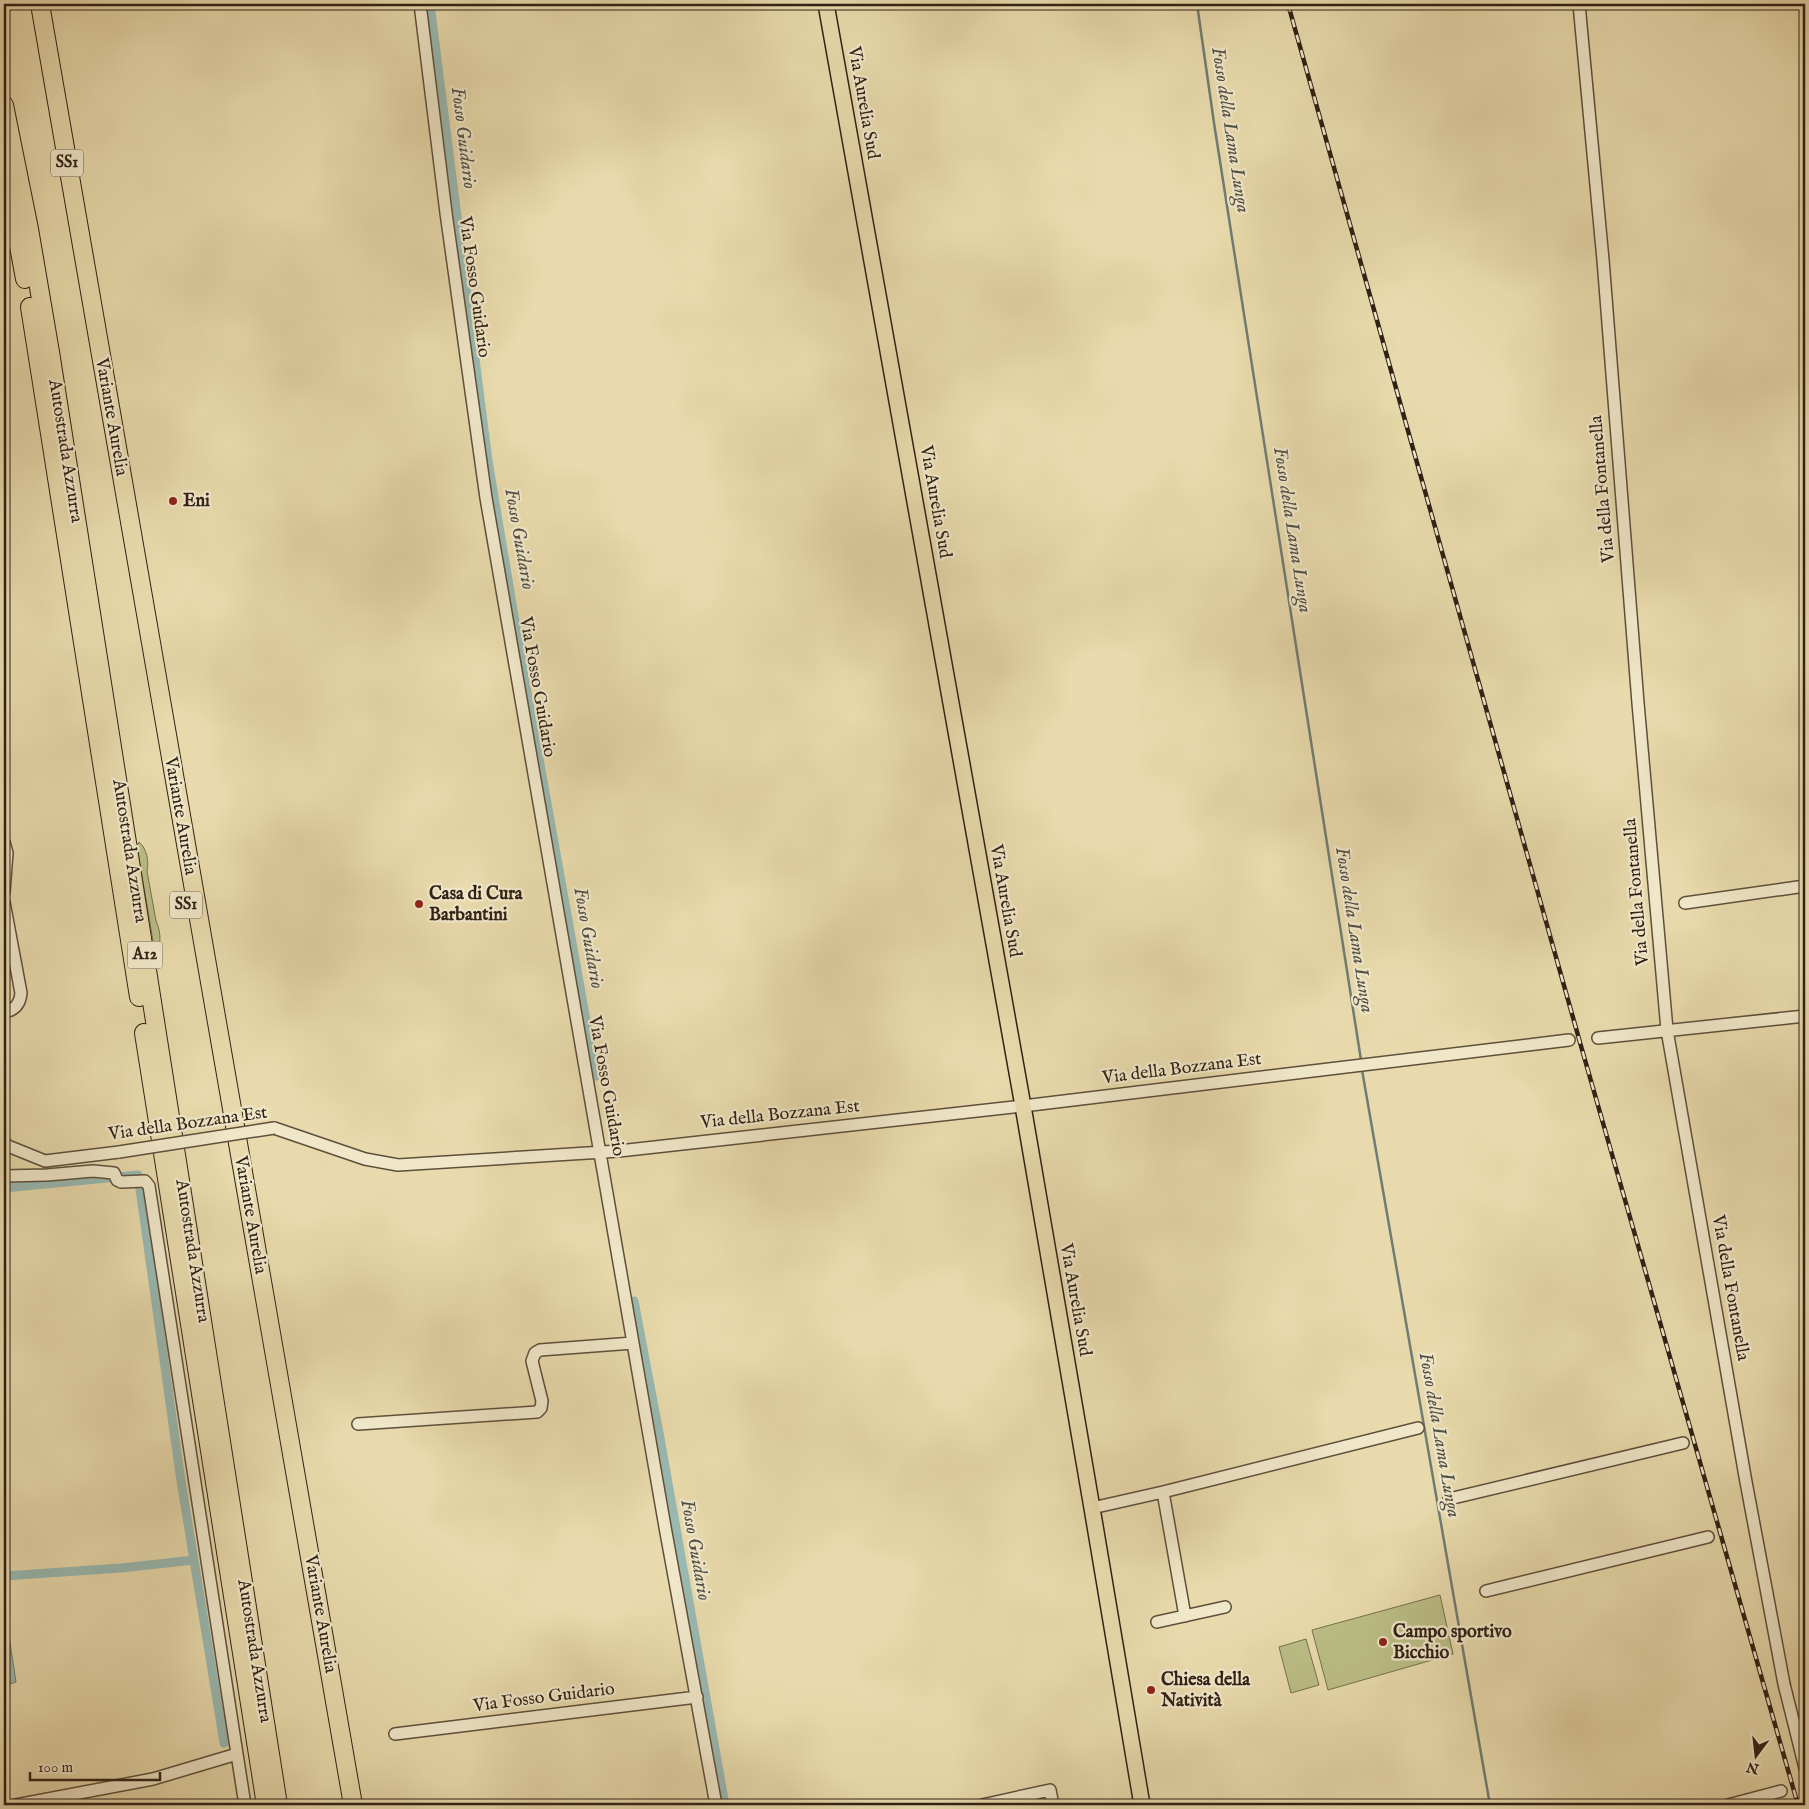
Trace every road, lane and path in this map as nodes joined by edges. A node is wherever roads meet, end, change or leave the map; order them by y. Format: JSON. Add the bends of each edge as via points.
{"nodes":[{"id":1,"x":30,"y":4,"type":"edge"},
{"id":2,"x":40,"y":4,"type":"edge"},
{"id":3,"x":420,"y":4,"type":"edge"},
{"id":4,"x":826,"y":4,"type":"edge"},
{"id":5,"x":1578,"y":4,"type":"edge"},
{"id":6,"x":4,"y":105,"type":"edge"},
{"id":7,"x":4,"y":164,"type":"edge"},
{"id":8,"x":4,"y":842,"type":"edge"},
{"id":9,"x":1805,"y":886,"type":"edge"},
{"id":10,"x":4,"y":892,"type":"edge"},
{"id":11,"x":4,"y":902,"type":"edge"},
{"id":12,"x":1685,"y":903,"type":"dead end"},
{"id":13,"x":4,"y":1012,"type":"edge"},
{"id":14,"x":1805,"y":1016,"type":"edge"},
{"id":15,"x":1667,"y":1030,"type":"junction"},
{"id":16,"x":1598,"y":1038,"type":"dead end"},
{"id":17,"x":1569,"y":1040,"type":"dead end"},
{"id":18,"x":1023,"y":1106,"type":"junction"},
{"id":19,"x":4,"y":1142,"type":"edge"},
{"id":20,"x":600,"y":1153,"type":"junction"},
{"id":21,"x":4,"y":1176,"type":"edge"},
{"id":22,"x":633,"y":1344,"type":"junction"},
{"id":23,"x":358,"y":1424,"type":"dead end"},
{"id":24,"x":1418,"y":1428,"type":"dead end"},
{"id":25,"x":1683,"y":1443,"type":"dead end"},
{"id":26,"x":1163,"y":1492,"type":"junction"},
{"id":27,"x":1449,"y":1499,"type":"dead end"},
{"id":28,"x":1092,"y":1508,"type":"junction"},
{"id":29,"x":1708,"y":1537,"type":"dead end"},
{"id":30,"x":1486,"y":1591,"type":"dead end"},
{"id":31,"x":1225,"y":1607,"type":"dead end"},
{"id":32,"x":1185,"y":1616,"type":"junction"},
{"id":33,"x":1157,"y":1622,"type":"dead end"},
{"id":34,"x":697,"y":1697,"type":"junction"},
{"id":35,"x":394,"y":1734,"type":"dead end"},
{"id":36,"x":237,"y":1754,"type":"junction"},
{"id":37,"x":1805,"y":1768,"type":"edge"},
{"id":38,"x":1781,"y":1791,"type":"dead end"},
{"id":39,"x":16,"y":1805,"type":"edge"},
{"id":40,"x":245,"y":1805,"type":"edge"},
{"id":41,"x":266,"y":1805,"type":"edge"},
{"id":42,"x":278,"y":1805,"type":"edge"},
{"id":43,"x":342,"y":1805,"type":"edge"},
{"id":44,"x":353,"y":1805,"type":"edge"},
{"id":45,"x":716,"y":1805,"type":"edge"},
{"id":46,"x":982,"y":1805,"type":"edge"},
{"id":47,"x":1053,"y":1805,"type":"edge"},
{"id":48,"x":1142,"y":1805,"type":"edge"},
{"id":49,"x":1728,"y":1805,"type":"edge"}],
"edges":[{"from":1,"to":43,"type":"highway","name":"Variante Aurelia","number":"SS1"},
{"from":2,"to":44,"type":"highway","name":"Variante Aurelia","number":"SS1"},
{"from":3,"to":20,"type":"street","name":"Via Fosso Guidario","via":[[486,498]]},
{"from":4,"to":18,"type":"main road","name":"Via Aurelia Sud"},
{"from":5,"to":15,"type":"street","name":"Via della Fontanella","via":[[1603,260]]},
{"from":6,"to":42,"type":"highway","name":"Autostrada Azzurra","number":"A12","via":[[50,352]]},
{"from":7,"to":41,"type":"highway","name":"Autostrada Azzurra","number":"A12","via":[[27,289]]},
{"from":8,"to":10,"type":"street"},
{"from":9,"to":12,"type":"street"},
{"from":11,"to":13,"type":"street","via":[[21,993],[17,1006]]},
{"from":14,"to":15,"type":"street"},
{"from":15,"to":16,"type":"street"},
{"from":15,"to":37,"type":"street","name":"Via della Fontanella","via":[[1748,1492],[1784,1684]]},
{"from":17,"to":18,"type":"street","name":"Via della Bozzana Est"},
{"from":18,"to":20,"type":"street","name":"Via della Bozzana Est"},
{"from":18,"to":28,"type":"main road","name":"Via Aurelia Sud"},
{"from":19,"to":20,"type":"street","name":"Via della Bozzana Est","bridge":true,"via":[[45,1161],[274,1128],[365,1159],[398,1165]]},
{"from":20,"to":22,"type":"street","name":"Via Fosso Guidario"},
{"from":21,"to":36,"type":"street","via":[[93,1172],[116,1176],[121,1182],[140,1181],[149,1186]]},
{"from":22,"to":23,"type":"street","via":[[540,1350],[534,1354],[532,1361],[542,1401],[537,1412]]},
{"from":22,"to":34,"type":"street","name":"Via Fosso Guidario"},
{"from":24,"to":26,"type":"street"},
{"from":25,"to":27,"type":"street"},
{"from":26,"to":28,"type":"street"},
{"from":26,"to":32,"type":"street"},
{"from":28,"to":48,"type":"main road","name":"Via Aurelia Sud"},
{"from":29,"to":30,"type":"street"},
{"from":31,"to":32,"type":"street"},
{"from":32,"to":33,"type":"street"},
{"from":34,"to":35,"type":"street","name":"Via Fosso Guidario"},
{"from":34,"to":45,"type":"street","name":"Via Fosso Guidario"},
{"from":36,"to":39,"type":"street","via":[[153,1779]]},
{"from":36,"to":40,"type":"street"},
{"from":38,"to":49,"type":"street"},
{"from":46,"to":47,"type":"street","via":[[1050,1790]]}]}
